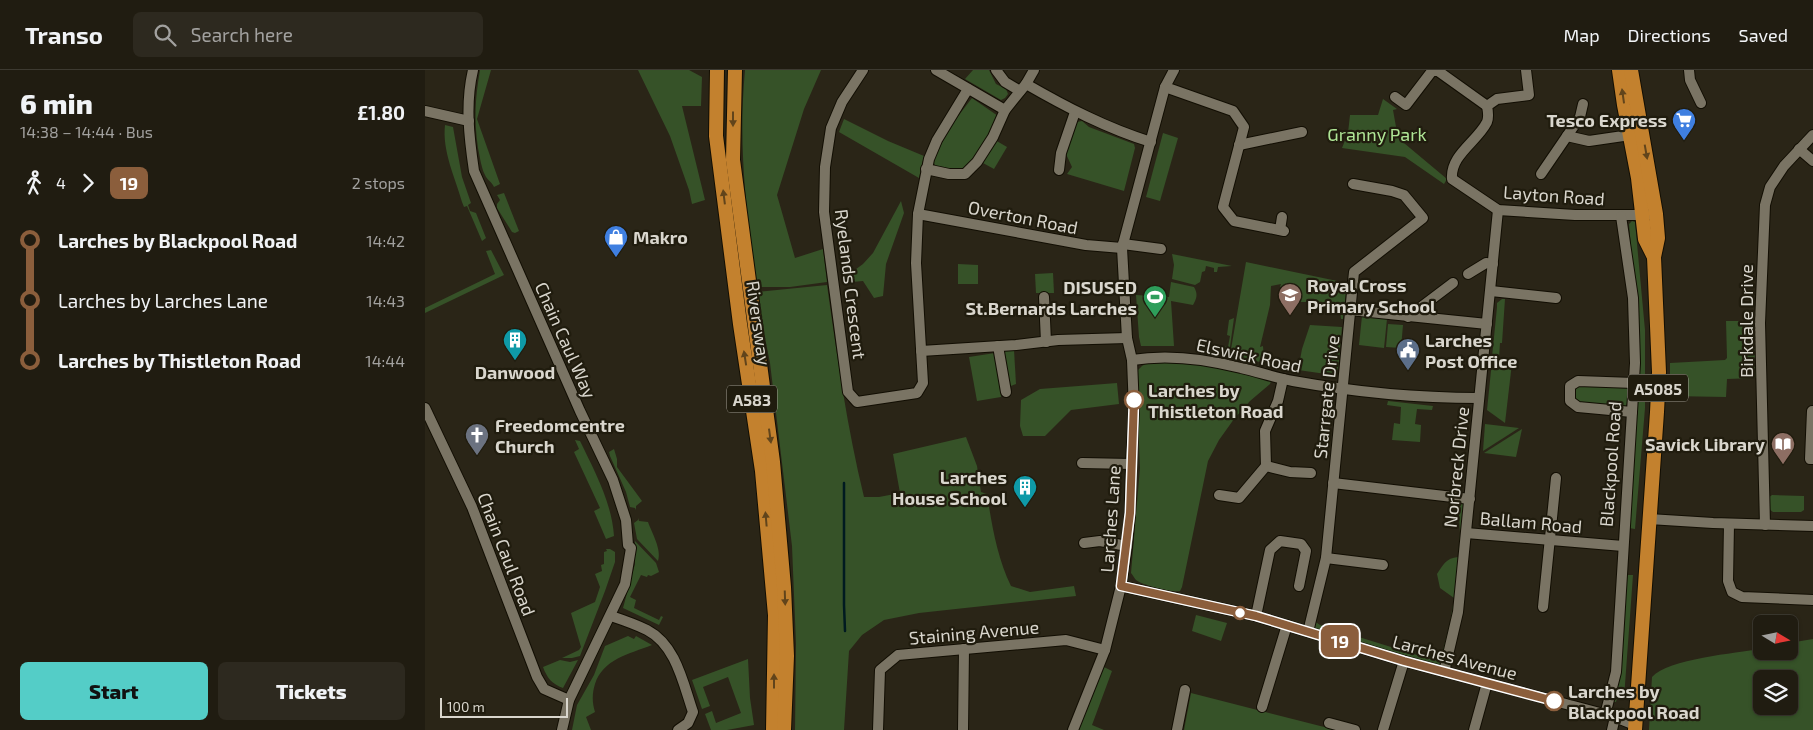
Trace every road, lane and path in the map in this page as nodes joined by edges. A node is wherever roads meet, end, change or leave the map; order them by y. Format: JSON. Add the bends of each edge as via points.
{"nodes":[{"id":1,"x":473,"y":70,"type":"edge"},
{"id":2,"x":735,"y":70,"type":"edge"},
{"id":3,"x":863,"y":70,"type":"edge"},
{"id":4,"x":936,"y":70,"type":"edge"},
{"id":5,"x":996,"y":70,"type":"edge"},
{"id":6,"x":1033,"y":70,"type":"edge"},
{"id":7,"x":1174,"y":70,"type":"edge"},
{"id":8,"x":1526,"y":70,"type":"edge"},
{"id":9,"x":1619,"y":70,"type":"edge"},
{"id":10,"x":1631,"y":70,"type":"edge"},
{"id":11,"x":1689,"y":70,"type":"edge"},
{"id":12,"x":716,"y":72,"type":"edge"},
{"id":13,"x":1023,"y":87,"type":"junction"},
{"id":14,"x":1165,"y":87,"type":"junction"},
{"id":15,"x":968,"y":89,"type":"junction"},
{"id":16,"x":1395,"y":97,"type":"dead end"},
{"id":17,"x":1701,"y":103,"type":"dead end"},
{"id":18,"x":1583,"y":104,"type":"dead end"},
{"id":19,"x":1487,"y":106,"type":"junction"},
{"id":20,"x":1005,"y":110,"type":"junction"},
{"id":21,"x":425,"y":111,"type":"edge"},
{"id":22,"x":1075,"y":112,"type":"junction"},
{"id":23,"x":469,"y":121,"type":"junction"},
{"id":24,"x":1302,"y":132,"type":"dead end"},
{"id":25,"x":1636,"y":134,"type":"junction"},
{"id":26,"x":1813,"y":134,"type":"edge"},
{"id":27,"x":1567,"y":136,"type":"junction"},
{"id":28,"x":1151,"y":142,"type":"junction"},
{"id":29,"x":1239,"y":145,"type":"junction"},
{"id":30,"x":1799,"y":149,"type":"junction"},
{"id":31,"x":1813,"y":161,"type":"edge"},
{"id":32,"x":926,"y":169,"type":"junction"},
{"id":33,"x":1059,"y":170,"type":"dead end"},
{"id":34,"x":1541,"y":174,"type":"dead end"},
{"id":35,"x":1353,"y":184,"type":"dead end"},
{"id":36,"x":1498,"y":210,"type":"junction"},
{"id":37,"x":918,"y":214,"type":"junction"},
{"id":38,"x":1650,"y":214,"type":"junction"},
{"id":39,"x":1282,"y":216,"type":"dead end"},
{"id":40,"x":1621,"y":216,"type":"junction"},
{"id":41,"x":1123,"y":246,"type":"junction"},
{"id":42,"x":1161,"y":249,"type":"dead end"},
{"id":43,"x":1493,"y":264,"type":"junction"},
{"id":44,"x":1468,"y":274,"type":"dead end"},
{"id":45,"x":1453,"y":283,"type":"dead end"},
{"id":46,"x":1491,"y":292,"type":"junction"},
{"id":47,"x":1044,"y":297,"type":"dead end"},
{"id":48,"x":1556,"y":298,"type":"dead end"},
{"id":49,"x":1351,"y":310,"type":"junction"},
{"id":50,"x":1408,"y":317,"type":"junction"},
{"id":51,"x":1487,"y":324,"type":"junction"},
{"id":52,"x":1127,"y":338,"type":"junction"},
{"id":53,"x":1046,"y":342,"type":"junction"},
{"id":54,"x":998,"y":346,"type":"junction"},
{"id":55,"x":921,"y":351,"type":"junction"},
{"id":56,"x":1132,"y":360,"type":"junction"},
{"id":57,"x":1283,"y":379,"type":"junction"},
{"id":58,"x":1634,"y":383,"type":"junction"},
{"id":59,"x":1343,"y":389,"type":"junction"},
{"id":60,"x":1006,"y":392,"type":"dead end"},
{"id":61,"x":1479,"y":398,"type":"junction"},
{"id":62,"x":425,"y":408,"type":"edge"},
{"id":63,"x":1813,"y":411,"type":"edge"},
{"id":64,"x":1632,"y":412,"type":"junction"},
{"id":65,"x":1813,"y":460,"type":"edge"},
{"id":66,"x":1082,"y":463,"type":"dead end"},
{"id":67,"x":1131,"y":464,"type":"junction"},
{"id":68,"x":1265,"y":466,"type":"junction"},
{"id":69,"x":1311,"y":473,"type":"dead end"},
{"id":70,"x":1556,"y":478,"type":"dead end"},
{"id":71,"x":1333,"y":483,"type":"junction"},
{"id":72,"x":1219,"y":496,"type":"dead end"},
{"id":73,"x":1470,"y":499,"type":"junction"},
{"id":74,"x":1649,"y":519,"type":"junction"},
{"id":75,"x":1729,"y":524,"type":"junction"},
{"id":76,"x":1765,"y":525,"type":"junction"},
{"id":77,"x":1813,"y":526,"type":"edge"},
{"id":78,"x":1466,"y":533,"type":"junction"},
{"id":79,"x":1550,"y":539,"type":"junction"},
{"id":80,"x":1084,"y":542,"type":"dead end"},
{"id":81,"x":1127,"y":546,"type":"junction"},
{"id":82,"x":1623,"y":546,"type":"junction"},
{"id":83,"x":1326,"y":558,"type":"junction"},
{"id":84,"x":1383,"y":565,"type":"dead end"},
{"id":85,"x":1302,"y":572,"type":"junction"},
{"id":86,"x":1321,"y":576,"type":"junction"},
{"id":87,"x":1121,"y":586,"type":"junction"},
{"id":88,"x":1299,"y":586,"type":"dead end"},
{"id":89,"x":1813,"y":600,"type":"edge"},
{"id":90,"x":1543,"y":607,"type":"dead end"},
{"id":91,"x":611,"y":616,"type":"junction"},
{"id":92,"x":1256,"y":616,"type":"junction"},
{"id":93,"x":1287,"y":626,"type":"junction"},
{"id":94,"x":1308,"y":632,"type":"junction"},
{"id":95,"x":964,"y":649,"type":"junction"},
{"id":96,"x":1105,"y":650,"type":"junction"},
{"id":97,"x":1404,"y":661,"type":"junction"},
{"id":98,"x":1444,"y":672,"type":"junction"},
{"id":99,"x":1487,"y":683,"type":"junction"},
{"id":100,"x":1185,"y":690,"type":"dead end"},
{"id":101,"x":569,"y":700,"type":"junction"},
{"id":102,"x":1263,"y":707,"type":"dead end"},
{"id":103,"x":1610,"y":716,"type":"junction"},
{"id":104,"x":1329,"y":723,"type":"dead end"},
{"id":105,"x":1635,"y":727,"type":"edge"},
{"id":106,"x":562,"y":730,"type":"edge"},
{"id":107,"x":678,"y":730,"type":"edge"},
{"id":108,"x":773,"y":730,"type":"edge"},
{"id":109,"x":784,"y":730,"type":"edge"},
{"id":110,"x":878,"y":730,"type":"edge"},
{"id":111,"x":963,"y":730,"type":"edge"},
{"id":112,"x":1073,"y":730,"type":"edge"},
{"id":113,"x":1177,"y":730,"type":"edge"},
{"id":114,"x":1355,"y":730,"type":"edge"},
{"id":115,"x":1383,"y":730,"type":"edge"},
{"id":116,"x":1474,"y":730,"type":"edge"},
{"id":117,"x":1612,"y":730,"type":"edge"}],
"edges":[{"from":1,"to":23,"type":"street","name":"Chain Caul Way"},
{"from":2,"to":109,"type":"highway","name":"Riversway","number":"A583","one_way":true,"via":[[733,160],[773,462],[784,587],[787,656]]},
{"from":3,"to":55,"type":"street","name":"Ryelands Crescent","via":[[842,102],[831,128],[825,167],[824,212],[848,392],[857,402],[917,393],[923,383]]},
{"from":4,"to":15,"type":"street"},
{"from":5,"to":13,"type":"street","via":[[1005,82]]},
{"from":6,"to":13,"type":"street"},
{"from":7,"to":14,"type":"street","name":"Larches Lane"},
{"from":8,"to":19,"type":"street","via":[[1529,95],[1497,99]]},
{"from":25,"to":9,"type":"highway","number":"A5085","one_way":true},
{"from":10,"to":25,"type":"highway","number":"A5085"},
{"from":11,"to":17,"type":"street"},
{"from":108,"to":12,"type":"highway","name":"Riversway","number":"A583","one_way":true,"via":[[775,615],[762,471],[716,136]]},
{"from":13,"to":20,"type":"street"},
{"from":13,"to":22,"type":"street"},
{"from":14,"to":28,"type":"street","name":"Larches Lane"},
{"from":14,"to":29,"type":"street","via":[[1233,111],[1244,127]]},
{"from":15,"to":20,"type":"street"},
{"from":15,"to":32,"type":"street","via":[[937,140]]},
{"from":16,"to":19,"type":"street","via":[[1406,105],[1432,71],[1438,71]]},
{"from":18,"to":27,"type":"street","via":[[1580,117]]},
{"from":19,"to":36,"type":"street","name":"Layton Road","via":[[1487,122],[1451,171],[1452,179]]},
{"from":20,"to":32,"type":"street","via":[[993,137],[965,174]]},
{"from":21,"to":23,"type":"street"},
{"from":22,"to":28,"type":"street","via":[[1108,128]]},
{"from":22,"to":33,"type":"street"},
{"from":23,"to":91,"type":"street","name":"Chain Caul Way","via":[[474,171],[613,480],[625,520],[631,548],[629,566]]},
{"from":24,"to":29,"type":"street"},
{"from":25,"to":27,"type":"street","via":[[1589,141]]},
{"from":25,"to":38,"type":"highway","number":"A5085"},
{"from":26,"to":30,"type":"street","name":"Birkdale Drive"},
{"from":27,"to":34,"type":"street"},
{"from":28,"to":41,"type":"street","name":"Larches Lane"},
{"from":29,"to":39,"type":"street","via":[[1223,208],[1234,221],[1282,231]]},
{"from":30,"to":31,"type":"street"},
{"from":30,"to":76,"type":"street","name":"Birkdale Drive","via":[[1770,187],[1765,205],[1760,323]]},
{"from":32,"to":37,"type":"street"},
{"from":35,"to":49,"type":"street","name":"Starrgate Drive","via":[[1404,195],[1423,218],[1354,272]]},
{"from":36,"to":40,"type":"street","name":"Layton Road"},
{"from":36,"to":43,"type":"street","name":"Norbreck Drive"},
{"from":37,"to":41,"type":"street","name":"Overton Road","via":[[1086,245]]},
{"from":37,"to":55,"type":"street","via":[[916,263]]},
{"from":38,"to":40,"type":"street","name":"Layton Road"},
{"from":38,"to":74,"type":"highway","number":"A5085","via":[[1658,238],[1653,257],[1659,372]]},
{"from":40,"to":58,"type":"street","name":"Blackpool Road","via":[[1633,298]]},
{"from":41,"to":42,"type":"street","name":"Overton Road"},
{"from":41,"to":52,"type":"street","name":"Larches Lane"},
{"from":43,"to":44,"type":"street","via":[[1486,263]]},
{"from":43,"to":46,"type":"street","name":"Norbreck Drive"},
{"from":45,"to":50,"type":"street"},
{"from":46,"to":48,"type":"street"},
{"from":46,"to":51,"type":"street","name":"Norbreck Drive"},
{"from":47,"to":53,"type":"street"},
{"from":49,"to":50,"type":"street"},
{"from":49,"to":59,"type":"street","name":"Starrgate Drive"},
{"from":50,"to":51,"type":"street"},
{"from":51,"to":61,"type":"street","name":"Norbreck Drive"},
{"from":52,"to":53,"type":"street"},
{"from":52,"to":56,"type":"street","name":"Larches Lane"},
{"from":53,"to":54,"type":"street"},
{"from":54,"to":55,"type":"street"},
{"from":54,"to":60,"type":"street"},
{"from":56,"to":57,"type":"street","name":"Elswick Road","via":[[1188,358]]},
{"from":56,"to":67,"type":"street","name":"Larches Lane","via":[[1135,410]]},
{"from":57,"to":59,"type":"street","name":"Elswick Road"},
{"from":57,"to":68,"type":"street","via":[[1265,431]]},
{"from":58,"to":64,"type":"street","name":"Blackpool Road"},
{"from":58,"to":64,"type":"street","via":[[1578,380],[1570,386],[1570,401],[1578,407]]},
{"from":59,"to":61,"type":"street","name":"Elswick Road"},
{"from":59,"to":71,"type":"street","name":"Starrgate Drive"},
{"from":61,"to":73,"type":"street","name":"Norbreck Drive"},
{"from":62,"to":101,"type":"street","name":"Chain Caul Road","via":[[473,507],[537,677],[544,688]]},
{"from":63,"to":65,"type":"street","via":[[1810,459]]},
{"from":64,"to":82,"type":"street","name":"Blackpool Road"},
{"from":66,"to":67,"type":"street"},
{"from":67,"to":81,"type":"street","name":"Larches Lane"},
{"from":68,"to":69,"type":"street"},
{"from":68,"to":72,"type":"street","via":[[1239,498]]},
{"from":70,"to":79,"type":"street"},
{"from":71,"to":73,"type":"street"},
{"from":71,"to":83,"type":"street","name":"Starrgate Drive"},
{"from":73,"to":78,"type":"street","name":"Norbreck Drive"},
{"from":74,"to":75,"type":"street"},
{"from":74,"to":105,"type":"highway","number":"A5085"},
{"from":75,"to":76,"type":"street"},
{"from":75,"to":89,"type":"street","via":[[1728,580],[1732,592],[1742,597]]},
{"from":76,"to":77,"type":"street"},
{"from":78,"to":79,"type":"street","name":"Ballam Road"},
{"from":78,"to":98,"type":"street","name":"Norbreck Drive","via":[[1458,612]]},
{"from":79,"to":82,"type":"street","name":"Ballam Road"},
{"from":79,"to":90,"type":"street"},
{"from":80,"to":81,"type":"street"},
{"from":81,"to":87,"type":"street","name":"Larches Lane"},
{"from":82,"to":103,"type":"street","name":"Blackpool Road","via":[[1616,672]]},
{"from":83,"to":84,"type":"street"},
{"from":83,"to":86,"type":"street","name":"Starrgate Drive"},
{"from":85,"to":86,"type":"street"},
{"from":85,"to":88,"type":"street"},
{"from":85,"to":92,"type":"street","via":[[1306,551],[1301,544],[1280,541],[1270,550]]},
{"from":86,"to":94,"type":"street","name":"Starrgate Drive"},
{"from":87,"to":92,"type":"street","name":"Larches Avenue"},
{"from":87,"to":96,"type":"street","name":"Larches Lane"},
{"from":91,"to":101,"type":"street","name":"Chain Caul Way"},
{"from":91,"to":107,"type":"street","via":[[648,630],[672,654],[693,712],[688,723]]},
{"from":92,"to":93,"type":"street","name":"Larches Avenue"},
{"from":93,"to":94,"type":"street","name":"Larches Avenue"},
{"from":93,"to":102,"type":"street"},
{"from":94,"to":97,"type":"street","name":"Larches Avenue"},
{"from":95,"to":96,"type":"street","name":"Staining Avenue","via":[[1066,640]]},
{"from":95,"to":110,"type":"street","name":"Staining Avenue","via":[[898,655],[880,670]]},
{"from":95,"to":111,"type":"street"},
{"from":96,"to":112,"type":"street","name":"Larches Lane"},
{"from":97,"to":98,"type":"street","name":"Larches Avenue"},
{"from":97,"to":115,"type":"street"},
{"from":98,"to":99,"type":"street","name":"Larches Avenue"},
{"from":99,"to":103,"type":"street","name":"Larches Avenue"},
{"from":99,"to":116,"type":"street"},
{"from":100,"to":113,"type":"street"},
{"from":101,"to":106,"type":"street","name":"Chain Caul Way"},
{"from":103,"to":105,"type":"street","name":"Larches Avenue"},
{"from":103,"to":117,"type":"street","name":"Blackpool Road"},
{"from":104,"to":114,"type":"street"}]}
